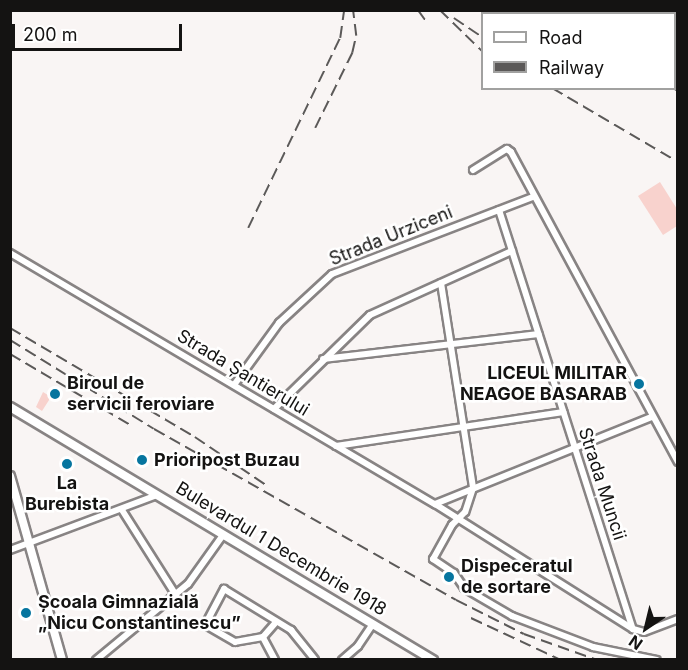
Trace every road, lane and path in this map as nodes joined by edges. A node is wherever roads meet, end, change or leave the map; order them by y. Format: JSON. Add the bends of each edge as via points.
{"nodes":[{"id":1,"x":473,"y":170,"type":"dead end"},
{"id":2,"x":532,"y":197,"type":"junction"},
{"id":3,"x":499,"y":210,"type":"junction"},
{"id":4,"x":512,"y":251,"type":"junction"},
{"id":5,"x":10,"y":253,"type":"edge"},
{"id":6,"x":441,"y":283,"type":"junction"},
{"id":7,"x":539,"y":334,"type":"junction"},
{"id":8,"x":450,"y":344,"type":"junction"},
{"id":9,"x":323,"y":359,"type":"junction"},
{"id":10,"x":234,"y":385,"type":"junction"},
{"id":11,"x":10,"y":407,"type":"edge"},
{"id":12,"x":274,"y":409,"type":"junction"},
{"id":13,"x":15,"y":412,"type":"edge"},
{"id":14,"x":563,"y":412,"type":"junction"},
{"id":15,"x":651,"y":417,"type":"junction"},
{"id":16,"x":463,"y":426,"type":"junction"},
{"id":17,"x":336,"y":447,"type":"junction"},
{"id":18,"x":575,"y":447,"type":"junction"},
{"id":19,"x":678,"y":462,"type":"edge"},
{"id":20,"x":10,"y":476,"type":"edge"},
{"id":21,"x":473,"y":488,"type":"junction"},
{"id":22,"x":157,"y":495,"type":"junction"},
{"id":23,"x":435,"y":504,"type":"junction"},
{"id":24,"x":122,"y":510,"type":"junction"},
{"id":25,"x":460,"y":519,"type":"junction"},
{"id":26,"x":223,"y":535,"type":"junction"},
{"id":27,"x":28,"y":544,"type":"junction"},
{"id":28,"x":10,"y":550,"type":"edge"},
{"id":29,"x":176,"y":595,"type":"junction"},
{"id":30,"x":678,"y":619,"type":"edge"},
{"id":31,"x":276,"y":623,"type":"junction"},
{"id":32,"x":373,"y":624,"type":"junction"},
{"id":33,"x":633,"y":630,"type":"junction"},
{"id":34,"x":263,"y":637,"type":"junction"},
{"id":35,"x":355,"y":650,"type":"junction"},
{"id":36,"x":62,"y":660,"type":"edge"},
{"id":37,"x":96,"y":660,"type":"edge"},
{"id":38,"x":275,"y":660,"type":"edge"},
{"id":39,"x":315,"y":660,"type":"edge"},
{"id":40,"x":342,"y":660,"type":"edge"},
{"id":41,"x":358,"y":660,"type":"edge"},
{"id":42,"x":433,"y":660,"type":"edge"},
{"id":43,"x":657,"y":660,"type":"edge"}],
"edges":[{"from":1,"to":2,"type":"street","via":[[507,149]]},
{"from":2,"to":3,"type":"street","name":"Strada Urziceni"},
{"from":2,"to":15,"type":"street"},
{"from":3,"to":4,"type":"street","name":"Strada Muncii"},
{"from":3,"to":10,"type":"street","name":"Strada Urziceni","via":[[332,274],[279,323]]},
{"from":4,"to":6,"type":"street"},
{"from":4,"to":7,"type":"street","name":"Strada Muncii"},
{"from":5,"to":10,"type":"street","name":"Strada Șantierului"},
{"from":6,"to":8,"type":"street"},
{"from":6,"to":9,"type":"street","via":[[370,315]]},
{"from":7,"to":8,"type":"street"},
{"from":7,"to":14,"type":"street","name":"Strada Muncii"},
{"from":8,"to":9,"type":"street"},
{"from":8,"to":16,"type":"street"},
{"from":9,"to":12,"type":"street"},
{"from":10,"to":12,"type":"street","name":"Strada Șantierului"},
{"from":11,"to":13,"type":"main road","name":"Bulevardul 1 Decembrie 1918"},
{"from":12,"to":17,"type":"street","name":"Strada Șantierului"},
{"from":13,"to":22,"type":"main road","name":"Bulevardul 1 Decembrie 1918"},
{"from":14,"to":16,"type":"street"},
{"from":14,"to":18,"type":"street","name":"Strada Muncii"},
{"from":15,"to":18,"type":"street"},
{"from":15,"to":19,"type":"street"},
{"from":16,"to":17,"type":"street"},
{"from":16,"to":21,"type":"street"},
{"from":17,"to":23,"type":"street","name":"Strada Șantierului"},
{"from":18,"to":21,"type":"street"},
{"from":18,"to":33,"type":"street","name":"Strada Muncii"},
{"from":20,"to":27,"type":"main road"},
{"from":21,"to":23,"type":"street"},
{"from":21,"to":25,"type":"street"},
{"from":22,"to":24,"type":"street"},
{"from":22,"to":26,"type":"main road","name":"Bulevardul 1 Decembrie 1918"},
{"from":23,"to":25,"type":"street","name":"Strada Șantierului"},
{"from":24,"to":27,"type":"street"},
{"from":24,"to":29,"type":"street"},
{"from":25,"to":33,"type":"street","name":"Strada Șantierului"},
{"from":25,"to":43,"type":"street","via":[[452,525],[434,558],[477,597],[592,648]]},
{"from":26,"to":29,"type":"street","via":[[196,576]]},
{"from":26,"to":32,"type":"main road","name":"Bulevardul 1 Decembrie 1918"},
{"from":27,"to":28,"type":"street"},
{"from":27,"to":36,"type":"main road"},
{"from":29,"to":37,"type":"street"},
{"from":30,"to":33,"type":"street","via":[[644,632]]},
{"from":31,"to":34,"type":"street"},
{"from":31,"to":34,"type":"street","via":[[271,615],[222,590],[205,625],[236,642]]},
{"from":31,"to":39,"type":"street","via":[[291,630]]},
{"from":32,"to":35,"type":"street"},
{"from":32,"to":42,"type":"main road","name":"Bulevardul 1 Decembrie 1918"},
{"from":34,"to":38,"type":"street"},
{"from":35,"to":40,"type":"street"},
{"from":35,"to":41,"type":"street"}]}
